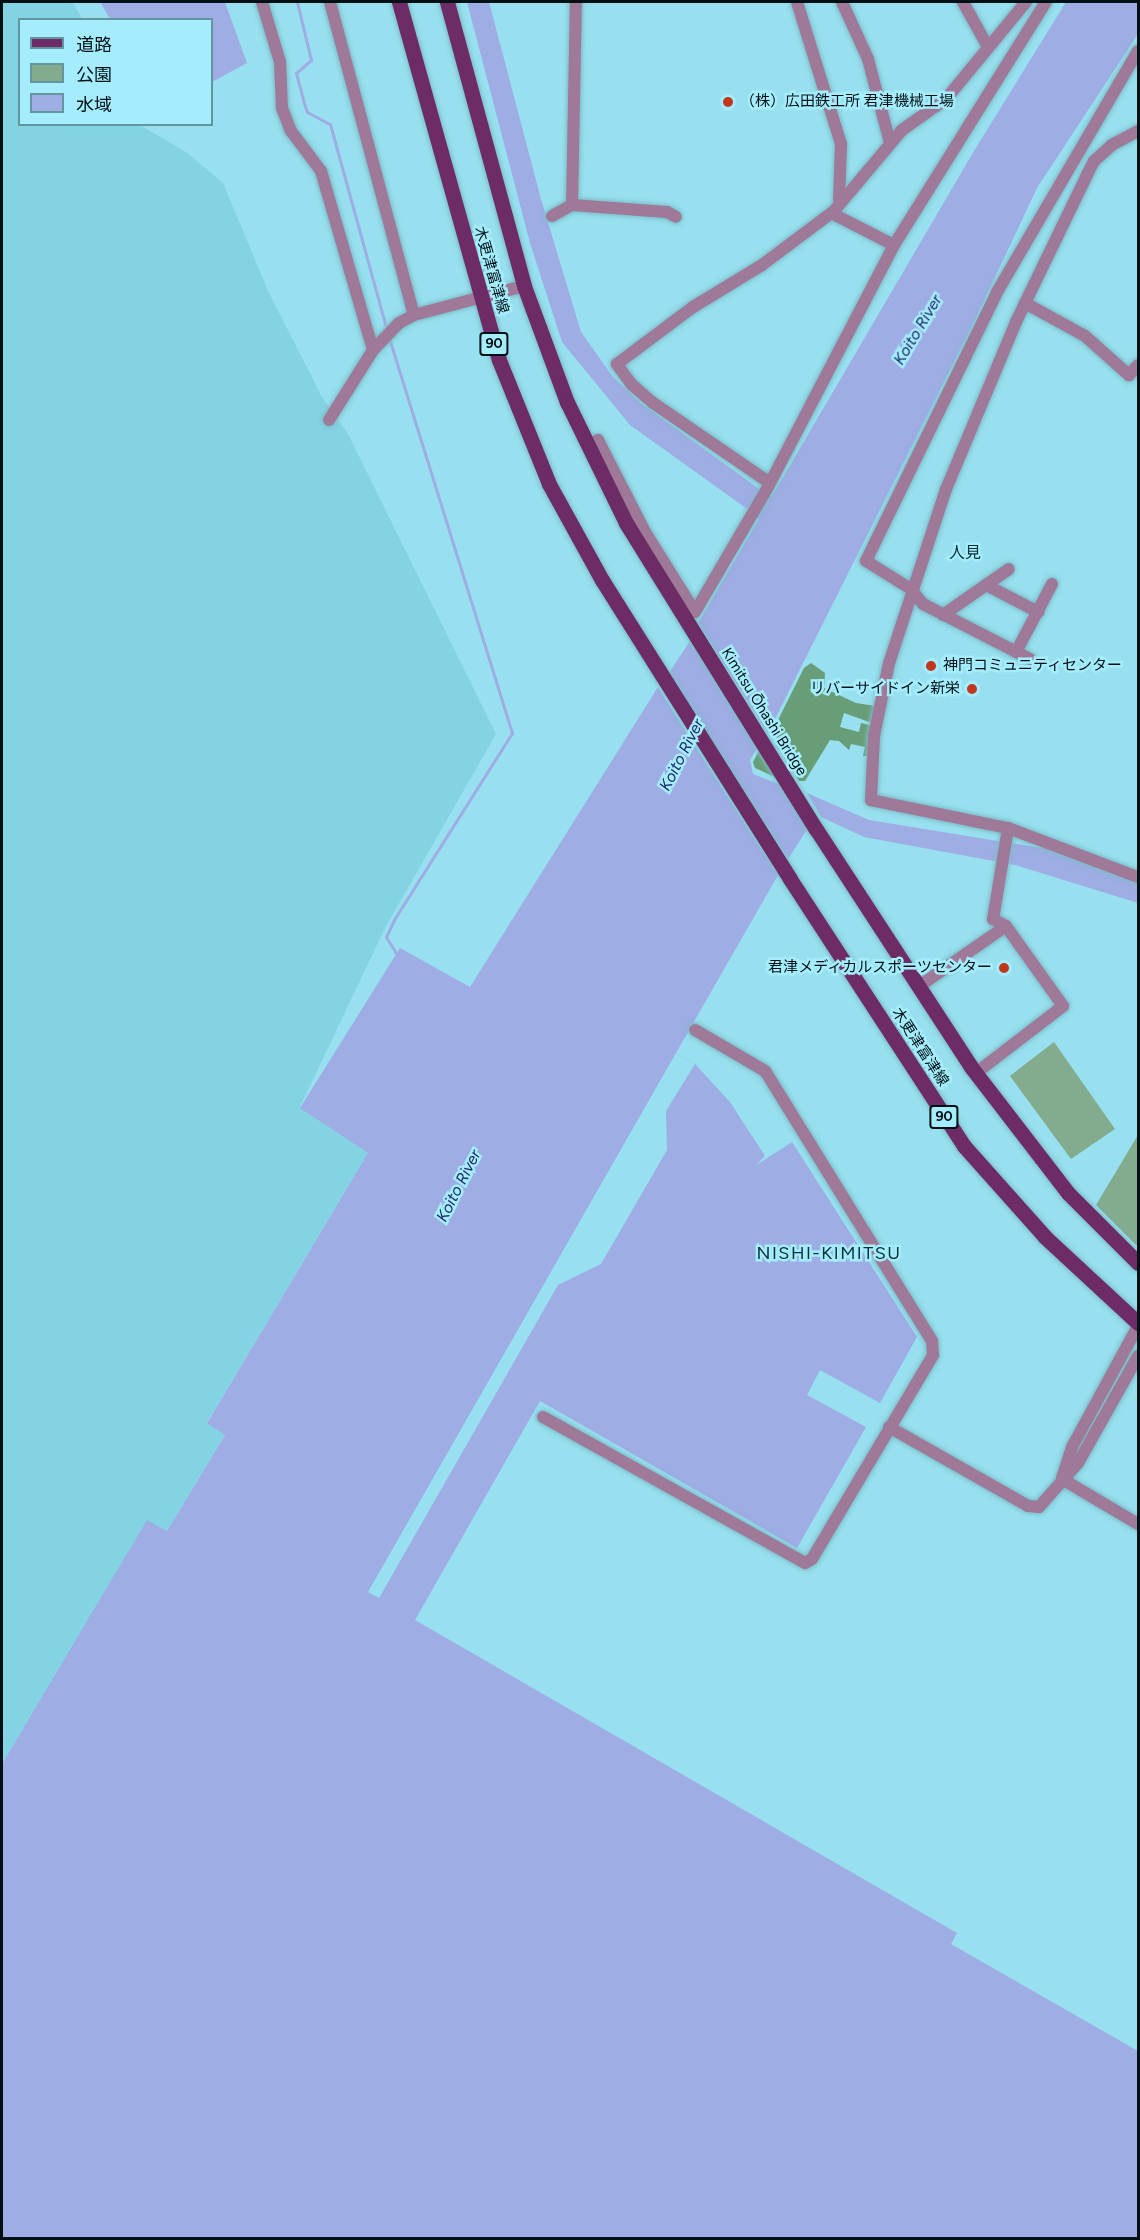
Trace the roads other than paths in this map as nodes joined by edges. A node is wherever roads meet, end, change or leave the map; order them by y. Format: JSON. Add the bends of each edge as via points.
{"nodes":[{"id":1,"x":262,"y":2,"type":"edge"},
{"id":2,"x":330,"y":2,"type":"edge"},
{"id":3,"x":399,"y":2,"type":"edge"},
{"id":4,"x":447,"y":2,"type":"edge"},
{"id":5,"x":576,"y":2,"type":"edge"},
{"id":6,"x":797,"y":2,"type":"edge"},
{"id":7,"x":842,"y":2,"type":"edge"},
{"id":8,"x":963,"y":2,"type":"edge"},
{"id":9,"x":1026,"y":2,"type":"edge"},
{"id":10,"x":1046,"y":2,"type":"edge"},
{"id":11,"x":988,"y":47,"type":"junction"},
{"id":12,"x":1138,"y":51,"type":"edge"},
{"id":13,"x":1138,"y":131,"type":"edge"},
{"id":14,"x":890,"y":142,"type":"junction"},
{"id":15,"x":572,"y":205,"type":"junction"},
{"id":16,"x":837,"y":206,"type":"junction"},
{"id":17,"x":552,"y":216,"type":"dead end"},
{"id":18,"x":676,"y":217,"type":"dead end"},
{"id":19,"x":894,"y":245,"type":"junction"},
{"id":20,"x":524,"y":286,"type":"junction"},
{"id":21,"x":479,"y":300,"type":"junction"},
{"id":22,"x":1025,"y":303,"type":"junction"},
{"id":23,"x":414,"y":315,"type":"junction"},
{"id":24,"x":373,"y":350,"type":"junction"},
{"id":25,"x":1138,"y":365,"type":"edge"},
{"id":26,"x":329,"y":420,"type":"dead end"},
{"id":27,"x":587,"y":446,"type":"junction"},
{"id":28,"x":768,"y":486,"type":"junction"},
{"id":29,"x":1009,"y":568,"type":"dead end"},
{"id":30,"x":1052,"y":584,"type":"dead end"},
{"id":31,"x":986,"y":585,"type":"junction"},
{"id":32,"x":911,"y":589,"type":"junction"},
{"id":33,"x":1038,"y":612,"type":"junction"},
{"id":34,"x":681,"y":615,"type":"joint"},
{"id":35,"x":944,"y":615,"type":"junction"},
{"id":36,"x":1016,"y":652,"type":"junction"},
{"id":37,"x":1030,"y":659,"type":"dead end"},
{"id":38,"x":816,"y":829,"type":"joint"},
{"id":39,"x":1009,"y":833,"type":"junction"},
{"id":40,"x":1138,"y":877,"type":"edge"},
{"id":41,"x":1006,"y":926,"type":"junction"},
{"id":42,"x":918,"y":987,"type":"junction"},
{"id":43,"x":695,"y":1030,"type":"dead end"},
{"id":44,"x":976,"y":1073,"type":"junction"},
{"id":45,"x":1138,"y":1263,"type":"edge"},
{"id":46,"x":1138,"y":1324,"type":"edge"},
{"id":47,"x":1138,"y":1356,"type":"edge"},
{"id":48,"x":543,"y":1417,"type":"dead end"},
{"id":49,"x":890,"y":1427,"type":"junction"},
{"id":50,"x":1062,"y":1479,"type":"junction"},
{"id":51,"x":1138,"y":1524,"type":"edge"}],
"edges":[{"from":1,"to":24,"type":"street","via":[[280,62],[282,108],[291,131],[321,171]]},
{"from":2,"to":23,"type":"street"},
{"from":3,"to":21,"type":"main road","name":"木更津富津線","number":"90"},
{"from":4,"to":20,"type":"main road","name":"木更津富津線"},
{"from":5,"to":15,"type":"street"},
{"from":6,"to":16,"type":"street","via":[[841,144]]},
{"from":7,"to":14,"type":"street","via":[[868,58]]},
{"from":8,"to":11,"type":"street"},
{"from":9,"to":11,"type":"street"},
{"from":10,"to":19,"type":"street"},
{"from":11,"to":14,"type":"street","via":[[946,99]]},
{"from":12,"to":32,"type":"street","via":[[997,292],[866,561]]},
{"from":13,"to":22,"type":"street","via":[[1112,145],[1094,161]]},
{"from":14,"to":16,"type":"street"},
{"from":15,"to":17,"type":"street"},
{"from":15,"to":18,"type":"street","via":[[668,212]]},
{"from":16,"to":19,"type":"street","via":[[837,216]]},
{"from":16,"to":28,"type":"street","via":[[762,265],[693,307],[617,364],[632,385],[653,403]]},
{"from":19,"to":28,"type":"street"},
{"from":20,"to":21,"type":"street"},
{"from":20,"to":27,"type":"main road","name":"木更津富津線"},
{"from":21,"to":23,"type":"street"},
{"from":21,"to":46,"type":"main road","name":"木更津富津線","number":"90","via":[[520,420],[549,484],[652,660],[790,879],[964,1146],[1045,1238]]},
{"from":22,"to":25,"type":"street","via":[[1085,336],[1129,375]]},
{"from":22,"to":32,"type":"street","via":[[946,489]]},
{"from":23,"to":24,"type":"street","via":[[393,328]]},
{"from":24,"to":26,"type":"street"},
{"from":27,"to":28,"type":"street","via":[[597,440],[651,542],[696,612]]},
{"from":27,"to":34,"type":"main road","name":"木更津富津線","via":[[626,523]]},
{"from":29,"to":31,"type":"street"},
{"from":30,"to":33,"type":"street"},
{"from":31,"to":33,"type":"street"},
{"from":31,"to":35,"type":"street"},
{"from":32,"to":35,"type":"street","via":[[923,604]]},
{"from":32,"to":39,"type":"street","via":[[889,663],[874,736],[871,800]]},
{"from":33,"to":36,"type":"street"},
{"from":34,"to":38,"type":"main road","name":"Kimitsu Ōhashi Bridge"},
{"from":35,"to":36,"type":"street"},
{"from":36,"to":37,"type":"street"},
{"from":38,"to":42,"type":"main road","name":"木更津富津線"},
{"from":39,"to":40,"type":"street"},
{"from":39,"to":41,"type":"street","via":[[993,919]]},
{"from":41,"to":42,"type":"street"},
{"from":41,"to":44,"type":"street","via":[[1063,1006]]},
{"from":42,"to":44,"type":"main road","name":"木更津富津線"},
{"from":43,"to":49,"type":"street","via":[[765,1071],[932,1341],[933,1355]]},
{"from":44,"to":45,"type":"main road","name":"木更津富津線","via":[[1068,1193]]},
{"from":46,"to":50,"type":"street","via":[[1072,1447]]},
{"from":47,"to":50,"type":"street","via":[[1078,1463]]},
{"from":48,"to":49,"type":"street","via":[[805,1563],[814,1556]]},
{"from":49,"to":50,"type":"street","via":[[1031,1507],[1044,1504]]},
{"from":50,"to":51,"type":"street"}]}
